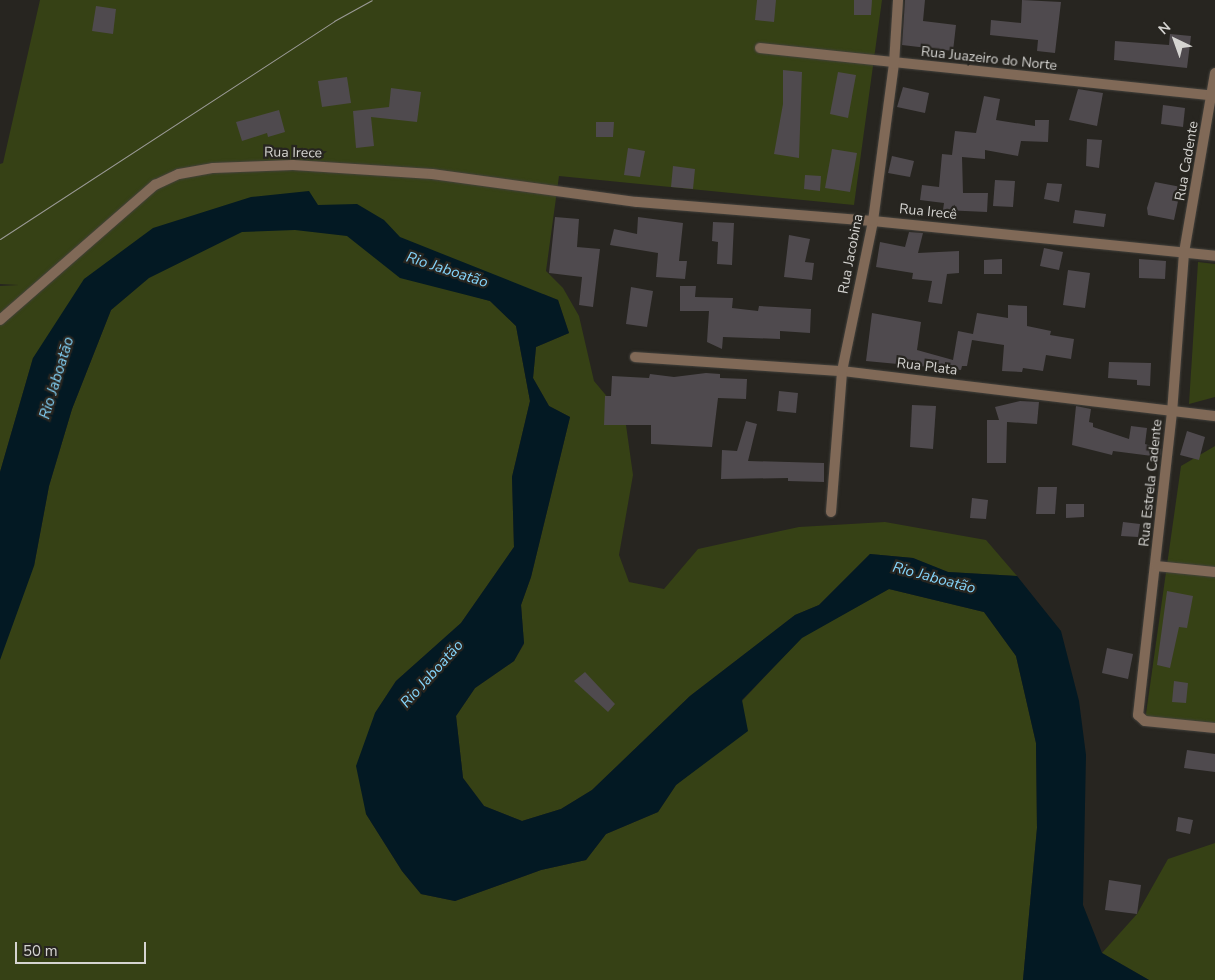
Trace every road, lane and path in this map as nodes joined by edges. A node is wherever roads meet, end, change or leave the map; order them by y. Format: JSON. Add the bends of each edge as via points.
{"nodes":[{"id":1,"x":898,"y":0,"type":"edge"},
{"id":2,"x":760,"y":48,"type":"dead end"},
{"id":3,"x":894,"y":64,"type":"junction"},
{"id":4,"x":1215,"y":73,"type":"edge"},
{"id":5,"x":1214,"y":96,"type":"edge"},
{"id":6,"x":637,"y":202,"type":"joint"},
{"id":7,"x":873,"y":221,"type":"junction"},
{"id":8,"x":1184,"y":253,"type":"junction"},
{"id":9,"x":1215,"y":256,"type":"edge"},
{"id":10,"x":0,"y":320,"type":"edge"},
{"id":11,"x":635,"y":357,"type":"dead end"},
{"id":12,"x":842,"y":371,"type":"junction"},
{"id":13,"x":1172,"y":412,"type":"junction"},
{"id":14,"x":1215,"y":416,"type":"edge"},
{"id":15,"x":831,"y":512,"type":"dead end"},
{"id":16,"x":1156,"y":566,"type":"junction"},
{"id":17,"x":1215,"y":572,"type":"edge"},
{"id":18,"x":1215,"y":728,"type":"edge"}],
"edges":[{"from":1,"to":3,"type":"street","name":"Rua Jacobina"},
{"from":2,"to":3,"type":"street","name":"Rua Juazeiro do Norte"},
{"from":3,"to":5,"type":"street","name":"Rua Juazeiro do Norte"},
{"from":3,"to":7,"type":"street","name":"Rua Jacobina"},
{"from":4,"to":5,"type":"street","name":"Rua Cadente"},
{"from":5,"to":8,"type":"street","name":"Rua Cadente"},
{"from":6,"to":7,"type":"street","name":"Rua Irecê"},
{"from":6,"to":10,"type":"street","name":"Rua Irece","via":[[432,174],[293,165],[213,168],[179,174],[155,185]]},
{"from":7,"to":8,"type":"street","name":"Rua Irecê"},
{"from":7,"to":12,"type":"street","name":"Rua Jacobina"},
{"from":8,"to":9,"type":"street","name":"Rua Irecê"},
{"from":8,"to":13,"type":"street","name":"Rua Estrela Cadente"},
{"from":11,"to":12,"type":"street","name":"Rua Plata"},
{"from":12,"to":13,"type":"street","name":"Rua Plata"},
{"from":12,"to":15,"type":"street","name":"Rua Jacobina"},
{"from":13,"to":14,"type":"street","name":"Rua Plata"},
{"from":13,"to":16,"type":"street","name":"Rua Estrela Cadente"},
{"from":16,"to":17,"type":"street"},
{"from":16,"to":18,"type":"street","name":"Rua Estrela Cadente","via":[[1138,715],[1145,721]]}]}
